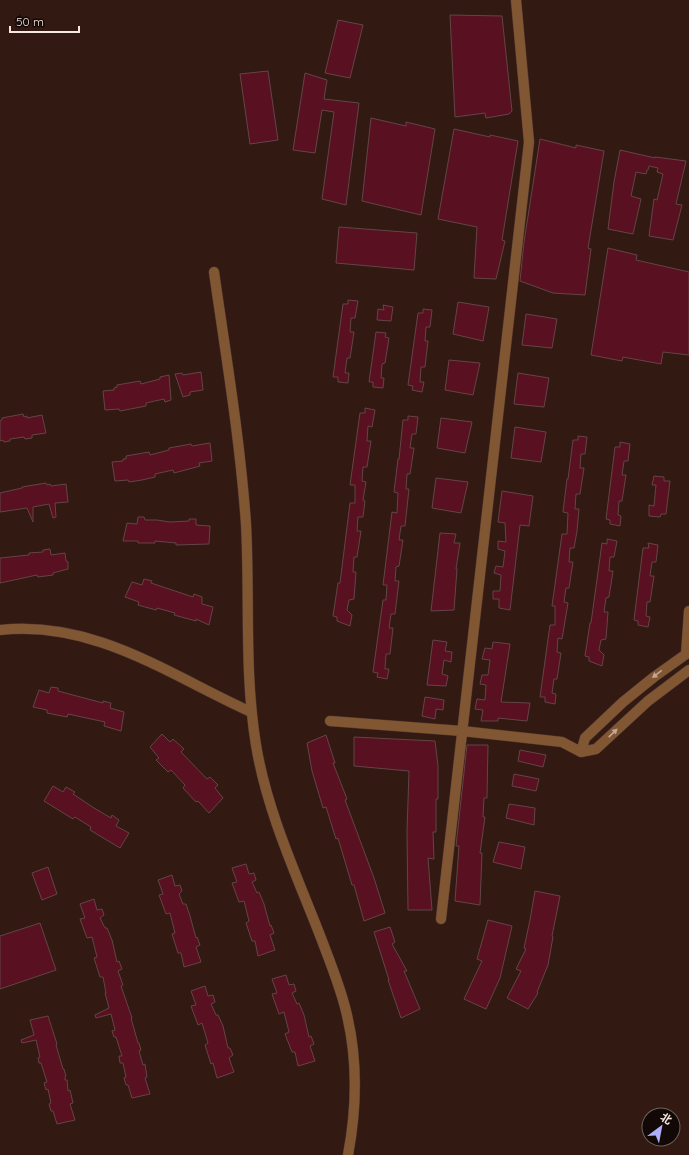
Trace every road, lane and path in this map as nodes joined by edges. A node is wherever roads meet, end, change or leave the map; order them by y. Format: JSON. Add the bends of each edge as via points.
{"nodes":[{"id":1,"x":516,"y":0,"type":"edge"},
{"id":2,"x":214,"y":272,"type":"dead end"},
{"id":3,"x":689,"y":611,"type":"edge"},
{"id":4,"x":0,"y":630,"type":"edge"},
{"id":5,"x":688,"y":653,"type":"edge"},
{"id":6,"x":689,"y":670,"type":"edge"},
{"id":7,"x":251,"y":712,"type":"junction"},
{"id":8,"x":330,"y":721,"type":"dead end"},
{"id":9,"x":462,"y":731,"type":"junction"},
{"id":10,"x":581,"y":752,"type":"junction"},
{"id":11,"x":441,"y":919,"type":"dead end"},
{"id":12,"x":348,"y":1155,"type":"edge"}],
"edges":[{"from":1,"to":9,"type":"street","via":[[529,142]]},
{"from":2,"to":7,"type":"street","via":[[243,488]]},
{"from":3,"to":5,"type":"street"},
{"from":4,"to":7,"type":"street","via":[[61,632],[107,644],[151,662]]},
{"from":5,"to":10,"type":"street","one_way":true,"via":[[654,676],[623,702],[585,738]]},
{"from":10,"to":6,"type":"street","one_way":true,"via":[[596,749],[648,701]]},
{"from":7,"to":12,"type":"street","via":[[259,760],[269,798],[346,1010],[353,1049],[355,1086],[354,1121]]},
{"from":8,"to":9,"type":"street"},
{"from":9,"to":10,"type":"street","via":[[562,742]]},
{"from":9,"to":11,"type":"street"}]}
